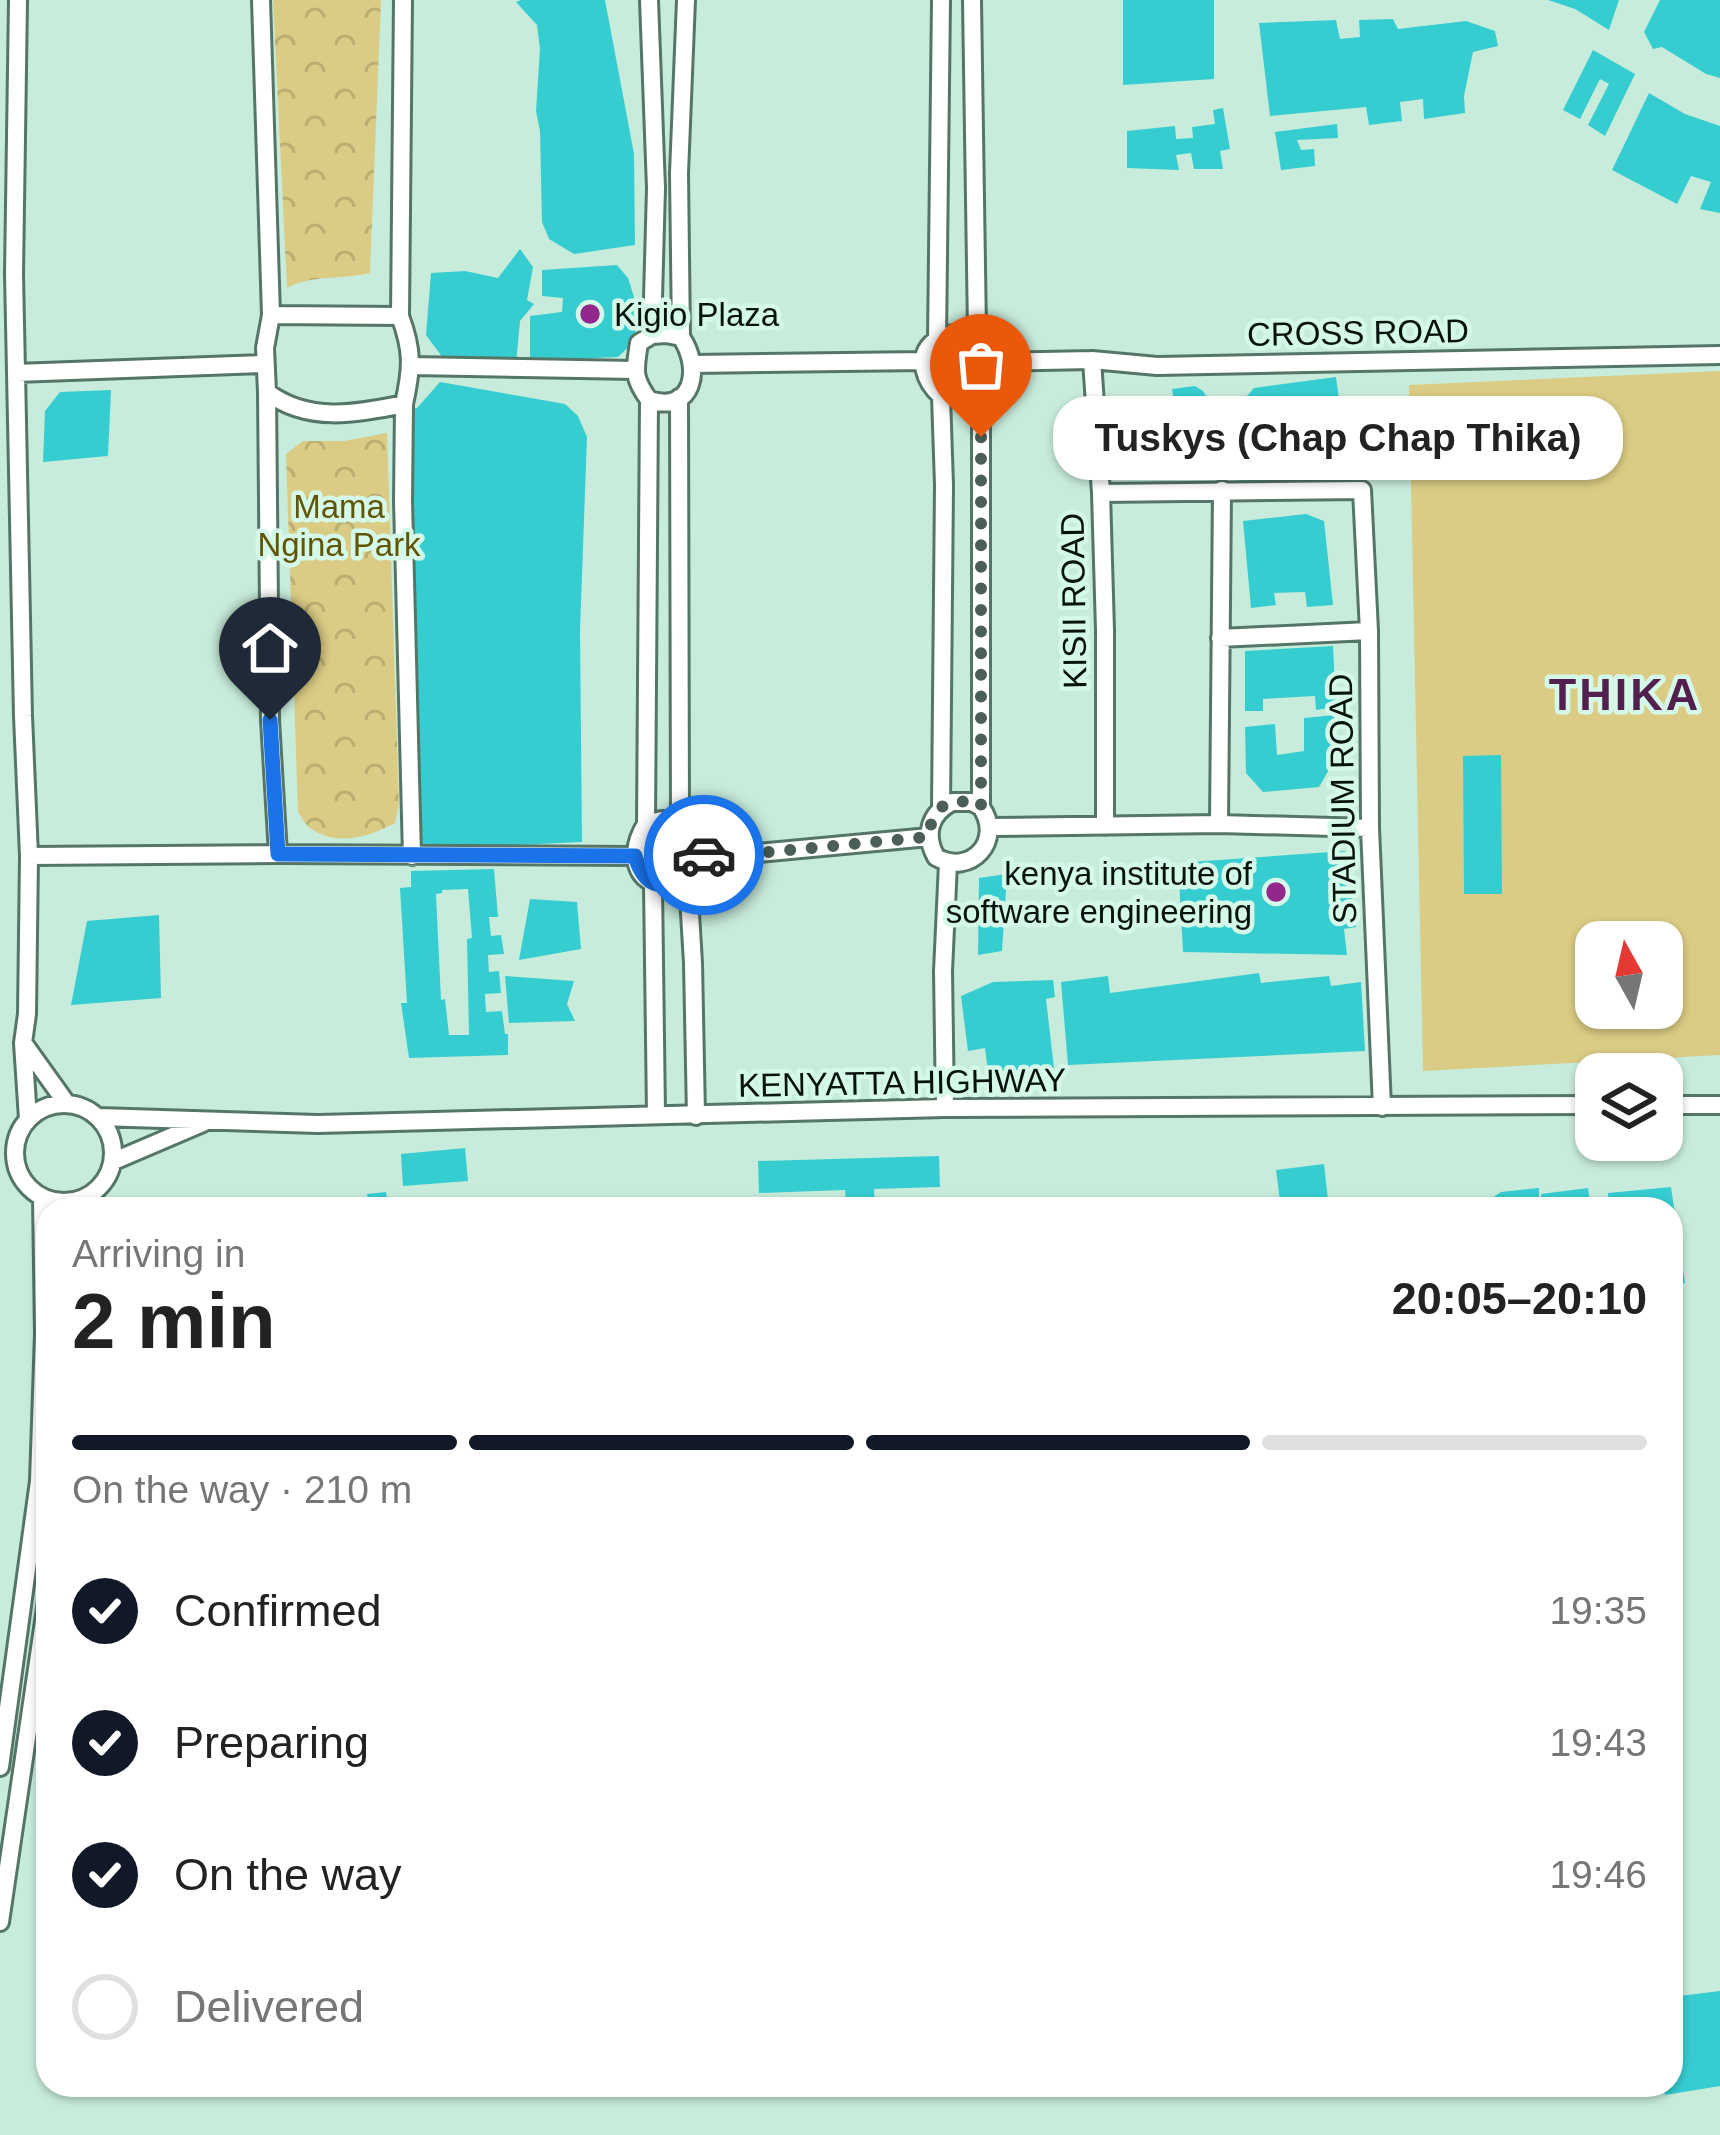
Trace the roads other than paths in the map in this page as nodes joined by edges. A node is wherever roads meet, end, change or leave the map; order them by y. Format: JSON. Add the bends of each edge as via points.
{"nodes":[{"id":1,"x":18,"y":0,"type":"edge"},
{"id":2,"x":261,"y":0,"type":"edge"},
{"id":3,"x":403,"y":0,"type":"edge"},
{"id":4,"x":649,"y":0,"type":"edge"},
{"id":5,"x":686,"y":0,"type":"edge"},
{"id":6,"x":941,"y":0,"type":"edge"},
{"id":7,"x":973,"y":0,"type":"edge"},
{"id":8,"x":271,"y":315,"type":"junction"},
{"id":9,"x":400,"y":316,"type":"junction"},
{"id":10,"x":977,"y":332,"type":"junction"},
{"id":11,"x":652,"y":335,"type":"junction"},
{"id":12,"x":681,"y":337,"type":"junction"},
{"id":13,"x":937,"y":340,"type":"junction"},
{"id":14,"x":1720,"y":355,"type":"edge"},
{"id":15,"x":1091,"y":360,"type":"junction"},
{"id":16,"x":925,"y":361,"type":"junction"},
{"id":17,"x":998,"y":362,"type":"junction"},
{"id":18,"x":264,"y":364,"type":"junction"},
{"id":19,"x":693,"y":364,"type":"junction"},
{"id":20,"x":412,"y":367,"type":"junction"},
{"id":21,"x":635,"y":370,"type":"junction"},
{"id":22,"x":16,"y":373,"type":"junction"},
{"id":23,"x":981,"y":391,"type":"junction"},
{"id":24,"x":267,"y":392,"type":"junction"},
{"id":25,"x":941,"y":396,"type":"junction"},
{"id":26,"x":679,"y":398,"type":"junction"},
{"id":27,"x":649,"y":400,"type":"junction"},
{"id":28,"x":404,"y":404,"type":"junction"},
{"id":29,"x":1222,"y":490,"type":"junction"},
{"id":30,"x":1362,"y":490,"type":"joint"},
{"id":31,"x":1101,"y":493,"type":"junction"},
{"id":32,"x":1369,"y":631,"type":"junction"},
{"id":33,"x":1220,"y":638,"type":"junction"},
{"id":34,"x":981,"y":807,"type":"junction"},
{"id":35,"x":941,"y":808,"type":"junction"},
{"id":36,"x":680,"y":822,"type":"junction"},
{"id":37,"x":646,"y":824,"type":"junction"},
{"id":38,"x":1219,"y":824,"type":"junction"},
{"id":39,"x":1105,"y":826,"type":"junction"},
{"id":40,"x":990,"y":827,"type":"junction"},
{"id":41,"x":1370,"y":828,"type":"junction"},
{"id":42,"x":928,"y":837,"type":"junction"},
{"id":43,"x":278,"y":854,"type":"junction"},
{"id":44,"x":697,"y":854,"type":"junction"},
{"id":45,"x":29,"y":856,"type":"junction"},
{"id":46,"x":412,"y":856,"type":"junction"},
{"id":47,"x":635,"y":856,"type":"junction"},
{"id":48,"x":948,"y":863,"type":"junction"},
{"id":49,"x":688,"y":880,"type":"junction"},
{"id":50,"x":653,"y":884,"type":"junction"},
{"id":51,"x":23,"y":1043,"type":"junction"},
{"id":52,"x":67,"y":1104,"type":"junction"},
{"id":53,"x":1575,"y":1105,"type":"edge"},
{"id":54,"x":1683,"y":1105,"type":"edge"},
{"id":55,"x":1720,"y":1105,"type":"edge"},
{"id":56,"x":1382,"y":1107,"type":"junction"},
{"id":57,"x":945,"y":1108,"type":"junction"},
{"id":58,"x":656,"y":1115,"type":"junction"},
{"id":59,"x":695,"y":1115,"type":"junction"},
{"id":60,"x":99,"y":1117,"type":"junction"},
{"id":61,"x":209,"y":1120,"type":"junction"},
{"id":62,"x":25,"y":1123,"type":"junction"},
{"id":63,"x":0,"y":1128,"type":"edge"},
{"id":64,"x":7,"y":1152,"type":"edge"},
{"id":65,"x":114,"y":1161,"type":"junction"},
{"id":66,"x":41,"y":1197,"type":"edge"},
{"id":67,"x":91,"y":1197,"type":"edge"},
{"id":68,"x":36,"y":1503,"type":"edge"},
{"id":69,"x":36,"y":1676,"type":"edge"},
{"id":70,"x":0,"y":1767,"type":"edge"},
{"id":71,"x":0,"y":1922,"type":"edge"}],
"edges":[{"from":1,"to":22,"type":"street"},
{"from":2,"to":8,"type":"street"},
{"from":3,"to":9,"type":"street"},
{"from":4,"to":11,"type":"street"},
{"from":5,"to":12,"type":"street"},
{"from":6,"to":13,"type":"street"},
{"from":7,"to":10,"type":"street"},
{"from":8,"to":9,"type":"street"},
{"from":8,"to":18,"type":"street"},
{"from":9,"to":20,"type":"street"},
{"from":10,"to":13,"type":"street"},
{"from":10,"to":17,"type":"street"},
{"from":11,"to":12,"type":"street"},
{"from":11,"to":21,"type":"street","via":[[639,343]]},
{"from":12,"to":19,"type":"street"},
{"from":13,"to":16,"type":"street"},
{"from":14,"to":15,"type":"street","name":"CROSS ROAD","via":[[1157,366]]},
{"from":15,"to":17,"type":"street","name":"CROSS ROAD"},
{"from":15,"to":31,"type":"street"},
{"from":16,"to":19,"type":"street"},
{"from":16,"to":25,"type":"street","via":[[927,382]]},
{"from":17,"to":23,"type":"street"},
{"from":18,"to":22,"type":"street"},
{"from":18,"to":24,"type":"street"},
{"from":19,"to":26,"type":"street","via":[[691,387]]},
{"from":20,"to":21,"type":"street"},
{"from":20,"to":28,"type":"street"},
{"from":21,"to":27,"type":"street"},
{"from":22,"to":45,"type":"street"},
{"from":23,"to":25,"type":"street"},
{"from":23,"to":34,"type":"street"},
{"from":24,"to":28,"type":"street","via":[[283,405],[344,414]]},
{"from":24,"to":43,"type":"street"},
{"from":25,"to":35,"type":"street"},
{"from":26,"to":27,"type":"street"},
{"from":26,"to":36,"type":"street"},
{"from":27,"to":37,"type":"street"},
{"from":28,"to":46,"type":"street"},
{"from":29,"to":30,"type":"street","name":"KISII ROAD"},
{"from":29,"to":31,"type":"street","name":"KISII ROAD"},
{"from":29,"to":33,"type":"street"},
{"from":30,"to":32,"type":"street","name":"STADIUM ROAD"},
{"from":31,"to":39,"type":"street","name":"KISII ROAD"},
{"from":32,"to":33,"type":"street"},
{"from":32,"to":41,"type":"street","name":"STADIUM ROAD"},
{"from":33,"to":38,"type":"street"},
{"from":34,"to":35,"type":"street","via":[[963,801]]},
{"from":34,"to":40,"type":"street"},
{"from":35,"to":42,"type":"street"},
{"from":36,"to":37,"type":"street"},
{"from":36,"to":44,"type":"street"},
{"from":37,"to":47,"type":"street"},
{"from":38,"to":39,"type":"street"},
{"from":38,"to":41,"type":"street"},
{"from":39,"to":40,"type":"street"},
{"from":40,"to":48,"type":"street","via":[[970,860]]},
{"from":41,"to":56,"type":"street","name":"STADIUM ROAD"},
{"from":42,"to":44,"type":"street"},
{"from":42,"to":48,"type":"street","via":[[932,853]]},
{"from":43,"to":45,"type":"street"},
{"from":43,"to":46,"type":"street"},
{"from":44,"to":49,"type":"street"},
{"from":45,"to":51,"type":"street"},
{"from":46,"to":47,"type":"street"},
{"from":47,"to":50,"type":"street"},
{"from":48,"to":57,"type":"street"},
{"from":49,"to":50,"type":"street"},
{"from":49,"to":59,"type":"street"},
{"from":50,"to":58,"type":"street"},
{"from":51,"to":52,"type":"street"},
{"from":51,"to":62,"type":"street"},
{"from":52,"to":60,"type":"street"},
{"from":52,"to":62,"type":"street"},
{"from":53,"to":56,"type":"street","name":"KENYATTA HIGHWAY"},
{"from":54,"to":55,"type":"street"},
{"from":56,"to":57,"type":"street","name":"KENYATTA HIGHWAY"},
{"from":57,"to":59,"type":"street","name":"KENYATTA HIGHWAY"},
{"from":58,"to":59,"type":"street","name":"KENYATTA HIGHWAY"},
{"from":58,"to":61,"type":"street","name":"KENYATTA HIGHWAY"},
{"from":60,"to":61,"type":"street","name":"KENYATTA HIGHWAY"},
{"from":60,"to":65,"type":"street"},
{"from":61,"to":65,"type":"street","name":"KENYATTA HIGHWAY"},
{"from":62,"to":63,"type":"street"},
{"from":62,"to":64,"type":"street"},
{"from":64,"to":66,"type":"street"},
{"from":65,"to":67,"type":"street"},
{"from":68,"to":70,"type":"street"},
{"from":69,"to":71,"type":"street"}]}
